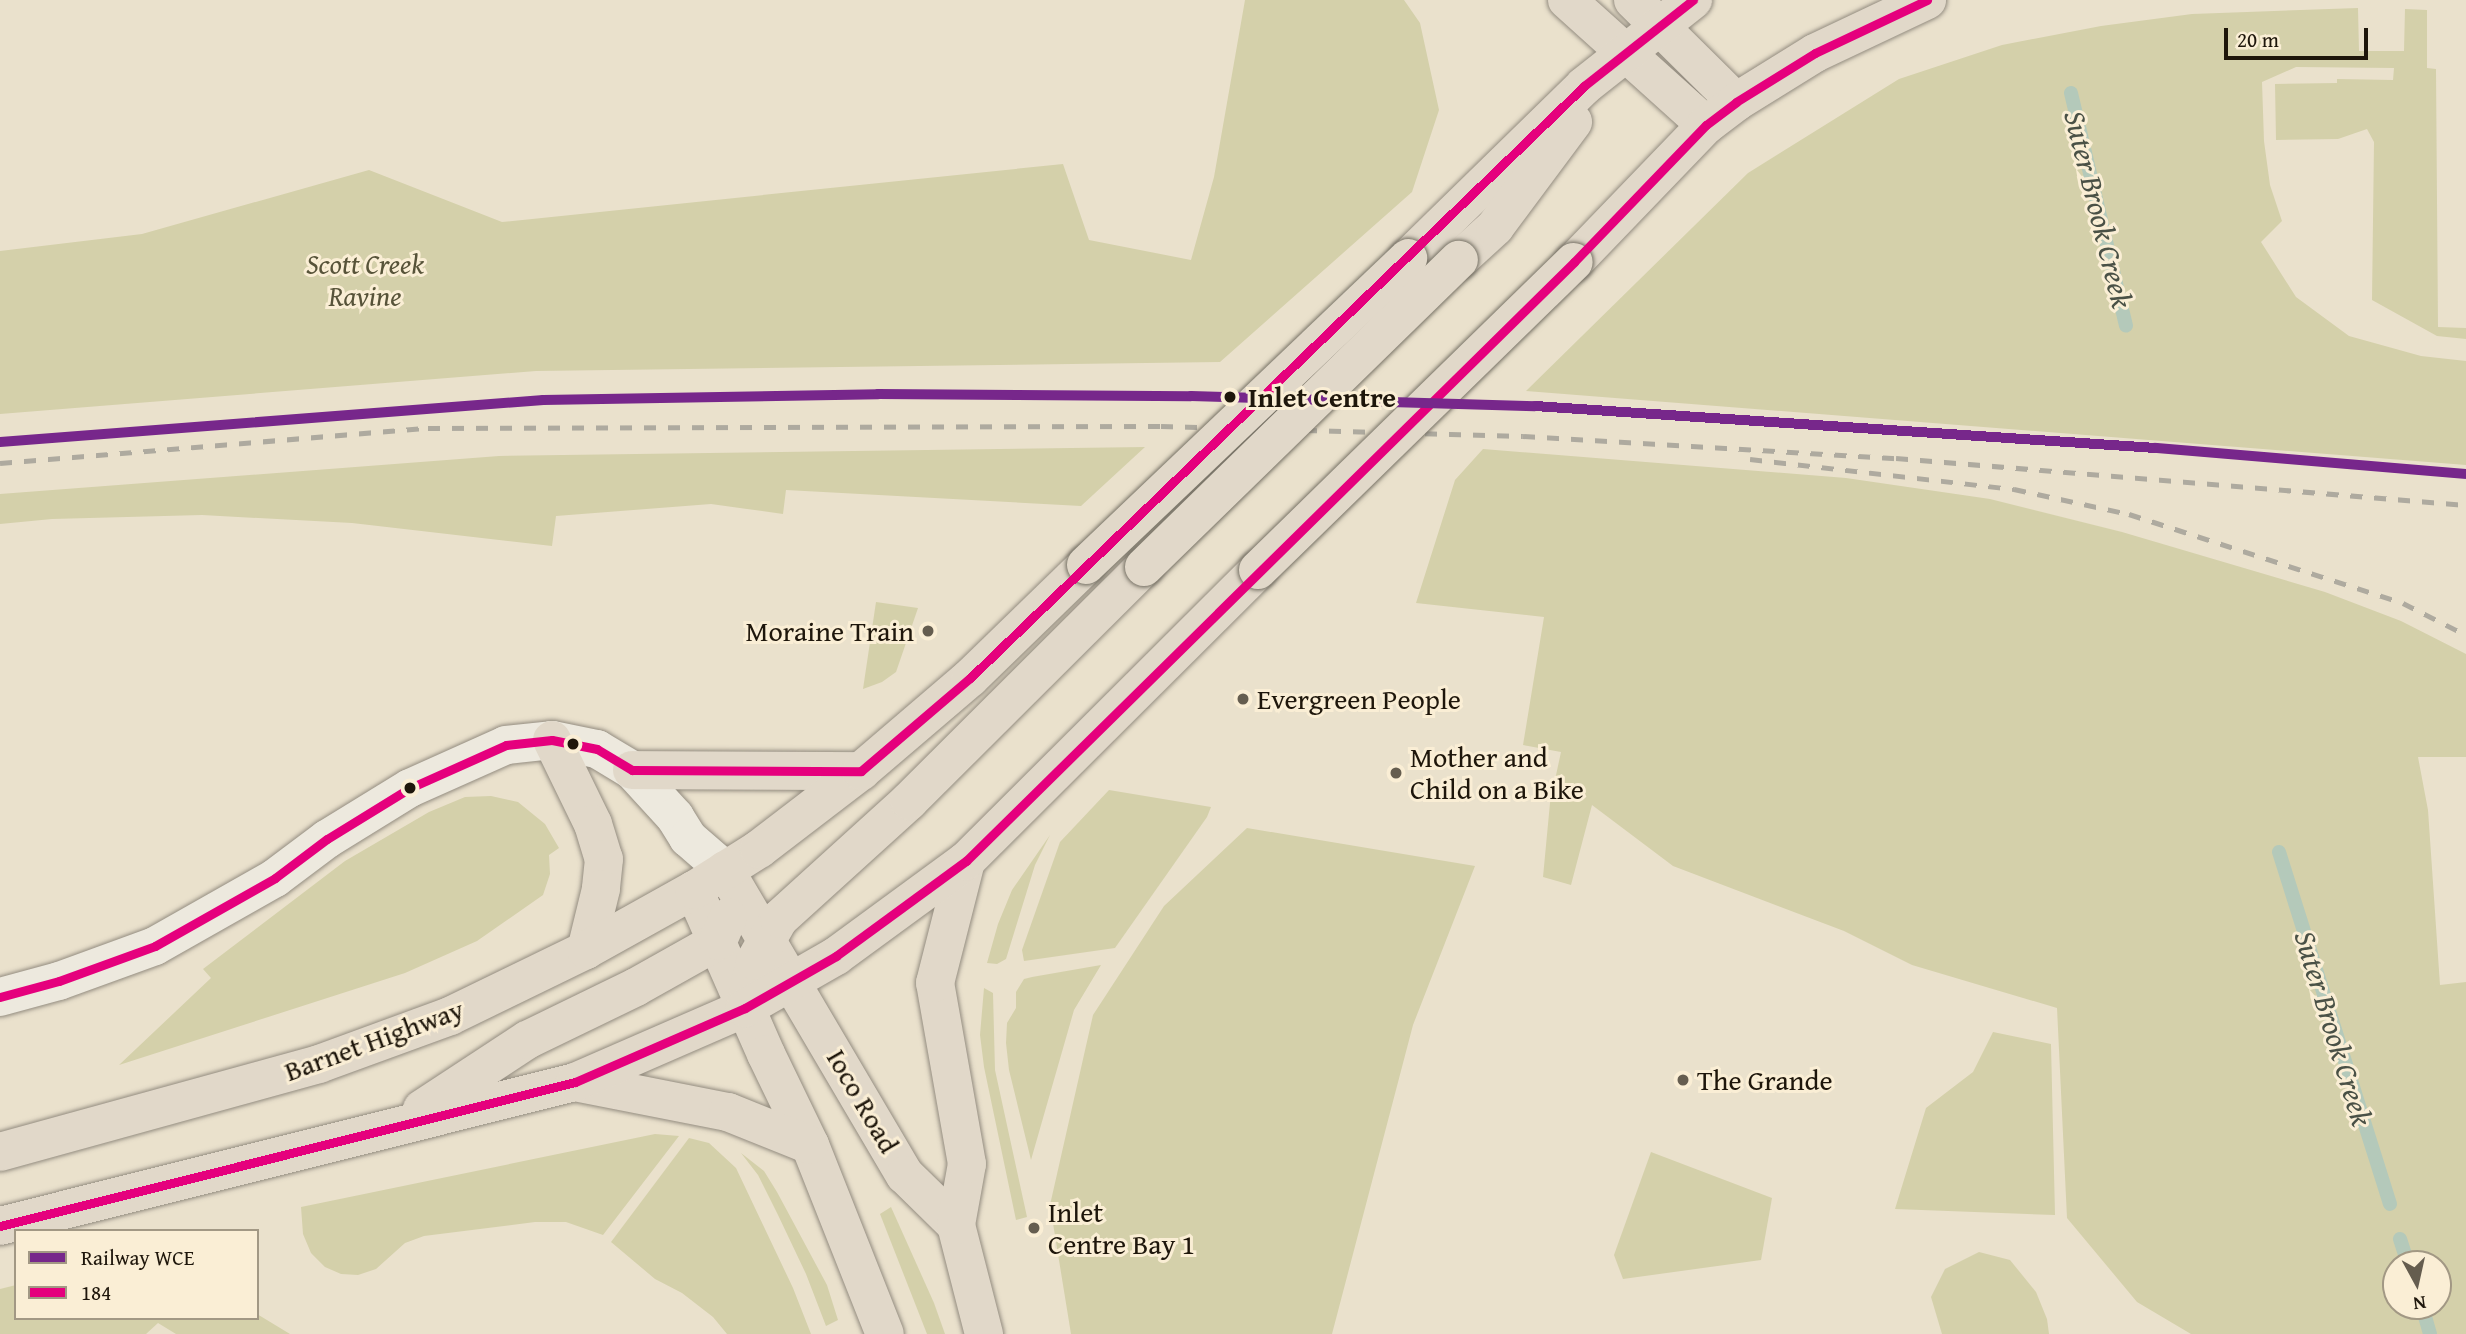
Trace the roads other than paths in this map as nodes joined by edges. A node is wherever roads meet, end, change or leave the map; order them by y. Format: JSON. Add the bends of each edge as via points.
{"nodes":[{"id":1,"x":1567,"y":0,"type":"edge"},
{"id":2,"x":1693,"y":0,"type":"edge"},
{"id":3,"x":1927,"y":0,"type":"edge"},
{"id":4,"x":1645,"y":13,"type":"edge"},
{"id":5,"x":1624,"y":53,"type":"junction"},
{"id":6,"x":1736,"y":102,"type":"junction"},
{"id":7,"x":1706,"y":125,"type":"junction"},
{"id":8,"x":552,"y":740,"type":"junction"},
{"id":9,"x":632,"y":770,"type":"junction"},
{"id":10,"x":861,"y":771,"type":"junction"},
{"id":11,"x":966,"y":861,"type":"junction"},
{"id":12,"x":710,"y":880,"type":"junction"},
{"id":13,"x":767,"y":937,"type":"junction"},
{"id":14,"x":718,"y":941,"type":"junction"},
{"id":15,"x":586,"y":950,"type":"junction"},
{"id":16,"x":793,"y":982,"type":"junction"},
{"id":17,"x":0,"y":997,"type":"edge"},
{"id":18,"x":745,"y":1008,"type":"junction"},
{"id":19,"x":575,"y":1082,"type":"junction"},
{"id":20,"x":397,"y":1126,"type":"junction"},
{"id":21,"x":810,"y":1144,"type":"junction"},
{"id":22,"x":0,"y":1152,"type":"edge"},
{"id":23,"x":956,"y":1225,"type":"junction"},
{"id":24,"x":0,"y":1226,"type":"edge"},
{"id":25,"x":885,"y":1334,"type":"edge"},
{"id":26,"x":984,"y":1334,"type":"edge"}],
"edges":[{"from":1,"to":5,"type":"main road"},
{"from":2,"to":4,"type":"main road"},
{"from":3,"to":6,"type":"main road","via":[[1815,52]]},
{"from":4,"to":5,"type":"main road"},
{"from":4,"to":6,"type":"main road"},
{"from":5,"to":7,"type":"main road"},
{"from":5,"to":10,"type":"main road","name":"Barnet Highway","bridge":true,"via":[[1584,86],[970,678]]},
{"from":5,"to":13,"type":"main road","bridge":true,"via":[[1495,227],[909,802],[797,901]]},
{"from":6,"to":7,"type":"main road"},
{"from":7,"to":11,"type":"main road","bridge":true,"via":[[1574,262]]},
{"from":8,"to":9,"type":"street","via":[[597,749]]},
{"from":8,"to":15,"type":"main road","via":[[593,824],[604,859]]},
{"from":8,"to":17,"type":"street","via":[[506,745],[410,788],[327,839],[275,878],[155,946]]},
{"from":9,"to":10,"type":"main road"},
{"from":9,"to":12,"type":"street","via":[[675,817]]},
{"from":10,"to":12,"type":"main road","name":"Barnet Highway"},
{"from":11,"to":16,"type":"main road"},
{"from":11,"to":23,"type":"main road","via":[[936,983],[967,1164]]},
{"from":12,"to":13,"type":"main road","name":"Ioco Road"},
{"from":12,"to":14,"type":"main road","via":[[730,902]]},
{"from":12,"to":15,"type":"main road","name":"Barnet Highway"},
{"from":13,"to":16,"type":"main road","name":"Ioco Road"},
{"from":13,"to":18,"type":"main road","via":[[753,969]]},
{"from":14,"to":18,"type":"main road"},
{"from":14,"to":20,"type":"main road","via":[[527,1040]]},
{"from":15,"to":22,"type":"main road","name":"Barnet Highway","via":[[450,1016],[319,1064]]},
{"from":16,"to":18,"type":"main road"},
{"from":16,"to":23,"type":"main road","name":"Ioco Road","via":[[905,1175]]},
{"from":18,"to":19,"type":"main road"},
{"from":18,"to":21,"type":"main road"},
{"from":19,"to":20,"type":"main road"},
{"from":19,"to":21,"type":"main road","via":[[728,1112]]},
{"from":20,"to":24,"type":"main road"},
{"from":21,"to":25,"type":"main road"},
{"from":23,"to":26,"type":"main road"}]}
